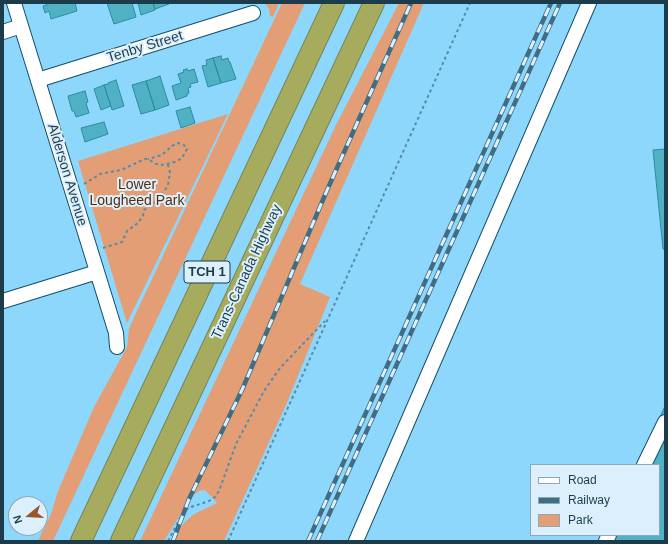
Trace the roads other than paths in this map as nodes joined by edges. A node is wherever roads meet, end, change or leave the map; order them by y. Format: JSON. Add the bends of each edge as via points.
{"nodes":[{"id":1,"x":14,"y":3,"type":"edge"},
{"id":2,"x":334,"y":3,"type":"edge"},
{"id":3,"x":374,"y":3,"type":"edge"},
{"id":4,"x":589,"y":3,"type":"edge"},
{"id":5,"x":253,"y":13,"type":"dead end"},
{"id":6,"x":21,"y":26,"type":"junction"},
{"id":7,"x":3,"y":32,"type":"edge"},
{"id":8,"x":38,"y":80,"type":"junction"},
{"id":9,"x":97,"y":272,"type":"junction"},
{"id":10,"x":3,"y":301,"type":"edge"},
{"id":11,"x":117,"y":347,"type":"dead end"},
{"id":12,"x":665,"y":422,"type":"edge"},
{"id":13,"x":644,"y":464,"type":"edge"},
{"id":14,"x":81,"y":541,"type":"edge"},
{"id":15,"x":121,"y":541,"type":"edge"},
{"id":16,"x":356,"y":541,"type":"edge"}],
"edges":[{"from":1,"to":6,"type":"street","name":"Alderson Avenue"},
{"from":2,"to":14,"type":"highway","number":"TCH 1"},
{"from":3,"to":15,"type":"highway","name":"Trans-Canada Highway","number":"TCH 1"},
{"from":4,"to":16,"type":"street"},
{"from":5,"to":8,"type":"street","name":"Tenby Street"},
{"from":6,"to":7,"type":"street"},
{"from":6,"to":8,"type":"street","name":"Alderson Avenue"},
{"from":8,"to":9,"type":"street","name":"Alderson Avenue"},
{"from":9,"to":10,"type":"street"},
{"from":9,"to":11,"type":"street","name":"Alderson Avenue","via":[[116,334]]},
{"from":12,"to":13,"type":"street"}]}
